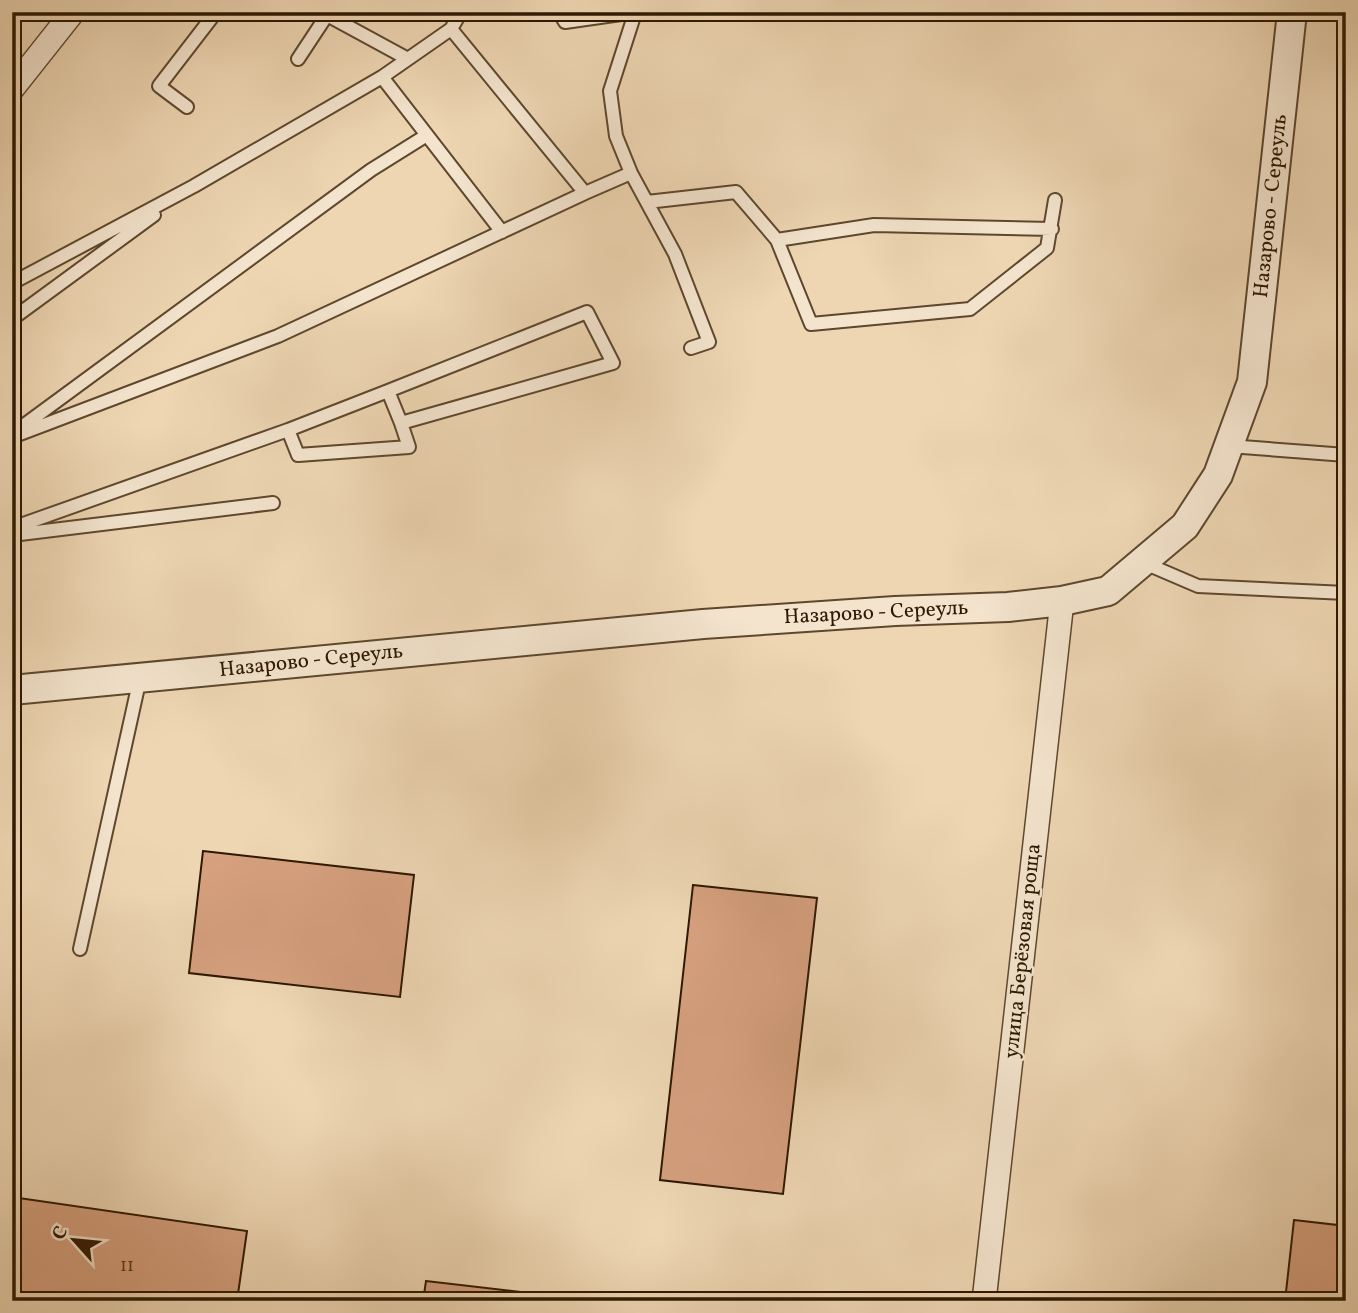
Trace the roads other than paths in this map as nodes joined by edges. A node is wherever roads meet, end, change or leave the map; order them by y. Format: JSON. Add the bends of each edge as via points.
{"nodes":[{"id":1,"x":73,"y":12,"type":"edge"},
{"id":2,"x":216,"y":12,"type":"edge"},
{"id":3,"x":461,"y":12,"type":"edge"},
{"id":4,"x":559,"y":12,"type":"edge"},
{"id":5,"x":1292,"y":12,"type":"edge"},
{"id":6,"x":328,"y":13,"type":"edge"},
{"id":7,"x":635,"y":13,"type":"edge"},
{"id":8,"x":451,"y":29,"type":"junction"},
{"id":9,"x":298,"y":59,"type":"dead end"},
{"id":10,"x":408,"y":59,"type":"junction"},
{"id":11,"x":382,"y":78,"type":"junction"},
{"id":12,"x":12,"y":89,"type":"edge"},
{"id":13,"x":187,"y":107,"type":"dead end"},
{"id":14,"x":427,"y":135,"type":"junction"},
{"id":15,"x":631,"y":173,"type":"junction"},
{"id":16,"x":194,"y":186,"type":"junction"},
{"id":17,"x":585,"y":193,"type":"junction"},
{"id":18,"x":1055,"y":200,"type":"dead end"},
{"id":19,"x":647,"y":202,"type":"junction"},
{"id":20,"x":1052,"y":229,"type":"junction"},
{"id":21,"x":502,"y":232,"type":"junction"},
{"id":22,"x":776,"y":240,"type":"junction"},
{"id":23,"x":14,"y":282,"type":"edge"},
{"id":24,"x":12,"y":319,"type":"edge"},
{"id":25,"x":691,"y":348,"type":"dead end"},
{"id":26,"x":388,"y":391,"type":"junction"},
{"id":27,"x":401,"y":423,"type":"junction"},
{"id":28,"x":288,"y":430,"type":"junction"},
{"id":29,"x":12,"y":435,"type":"edge"},
{"id":30,"x":1229,"y":446,"type":"junction"},
{"id":31,"x":1346,"y":455,"type":"edge"},
{"id":32,"x":273,"y":503,"type":"dead end"},
{"id":33,"x":12,"y":528,"type":"edge"},
{"id":34,"x":12,"y":535,"type":"edge"},
{"id":35,"x":1142,"y":562,"type":"junction"},
{"id":36,"x":1346,"y":593,"type":"edge"},
{"id":37,"x":1062,"y":601,"type":"junction"},
{"id":38,"x":140,"y":678,"type":"junction"},
{"id":39,"x":12,"y":690,"type":"edge"},
{"id":40,"x":80,"y":949,"type":"dead end"},
{"id":41,"x":984,"y":1301,"type":"edge"}],
"edges":[{"from":1,"to":12,"type":"street"},
{"from":2,"to":13,"type":"lane","via":[[159,86]]},
{"from":3,"to":8,"type":"lane"},
{"from":4,"to":7,"type":"lane","via":[[565,22]]},
{"from":5,"to":30,"type":"street","name":"Назарово - Сереуль","via":[[1252,382]]},
{"from":6,"to":9,"type":"lane"},
{"from":6,"to":10,"type":"lane"},
{"from":7,"to":15,"type":"lane","via":[[610,91],[616,136]]},
{"from":8,"to":10,"type":"lane"},
{"from":8,"to":17,"type":"lane"},
{"from":10,"to":11,"type":"lane"},
{"from":11,"to":14,"type":"lane"},
{"from":11,"to":16,"type":"lane"},
{"from":14,"to":21,"type":"lane"},
{"from":14,"to":29,"type":"lane","via":[[371,170]]},
{"from":15,"to":17,"type":"lane"},
{"from":15,"to":19,"type":"lane"},
{"from":16,"to":23,"type":"lane"},
{"from":16,"to":24,"type":"lane"},
{"from":17,"to":21,"type":"lane"},
{"from":18,"to":20,"type":"lane"},
{"from":19,"to":22,"type":"lane","via":[[736,192]]},
{"from":19,"to":25,"type":"lane","via":[[675,254],[709,342]]},
{"from":20,"to":22,"type":"lane","via":[[874,225]]},
{"from":20,"to":22,"type":"lane","via":[[1047,248],[970,309],[811,324]]},
{"from":21,"to":29,"type":"lane","via":[[278,336]]},
{"from":26,"to":27,"type":"lane"},
{"from":26,"to":27,"type":"lane","via":[[587,312],[613,363]]},
{"from":26,"to":28,"type":"lane"},
{"from":27,"to":28,"type":"lane","via":[[409,447],[298,455]]},
{"from":28,"to":33,"type":"lane"},
{"from":30,"to":31,"type":"lane"},
{"from":30,"to":35,"type":"street","name":"Назарово - Сереуль","via":[[1218,475],[1185,526]]},
{"from":32,"to":34,"type":"lane"},
{"from":35,"to":36,"type":"lane","via":[[1198,586]]},
{"from":35,"to":37,"type":"street","name":"Назарово - Сереуль","via":[[1108,591]]},
{"from":37,"to":38,"type":"street","name":"Назарово - Сереуль","via":[[703,624]]},
{"from":37,"to":41,"type":"street","name":"улица Берёзовая роща"},
{"from":38,"to":39,"type":"street","name":"Назарово - Сереуль"},
{"from":38,"to":40,"type":"lane"}]}
